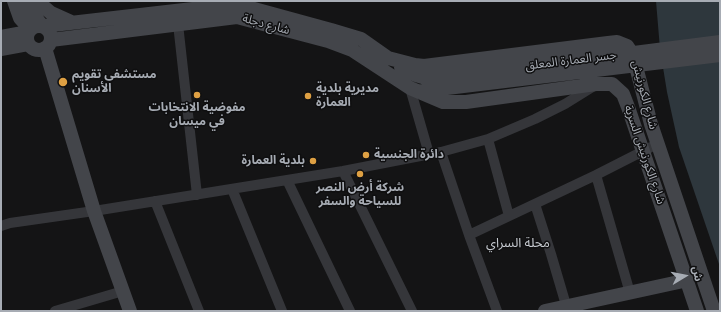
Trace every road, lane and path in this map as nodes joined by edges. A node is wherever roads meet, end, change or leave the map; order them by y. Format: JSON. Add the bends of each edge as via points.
{"nodes":[{"id":1,"x":14,"y":1,"type":"edge"},
{"id":2,"x":25,"y":1,"type":"edge"},
{"id":3,"x":38,"y":1,"type":"edge"},
{"id":4,"x":73,"y":22,"type":"junction"},
{"id":5,"x":178,"y":24,"type":"junction"},
{"id":6,"x":34,"y":31,"type":"junction"},
{"id":7,"x":1,"y":37,"type":"edge"},
{"id":8,"x":720,"y":42,"type":"edge"},
{"id":9,"x":48,"y":44,"type":"junction"},
{"id":10,"x":1,"y":49,"type":"edge"},
{"id":11,"x":720,"y":55,"type":"edge"},
{"id":12,"x":388,"y":58,"type":"junction"},
{"id":13,"x":453,"y":63,"type":"joint"},
{"id":14,"x":446,"y":83,"type":"junction"},
{"id":15,"x":596,"y":84,"type":"junction"},
{"id":16,"x":415,"y":90,"type":"junction"},
{"id":17,"x":527,"y":93,"type":"joint"},
{"id":18,"x":488,"y":138,"type":"junction"},
{"id":19,"x":657,"y":144,"type":"junction"},
{"id":20,"x":642,"y":151,"type":"junction"},
{"id":21,"x":441,"y":152,"type":"junction"},
{"id":22,"x":429,"y":154,"type":"junction"},
{"id":23,"x":343,"y":171,"type":"junction"},
{"id":24,"x":596,"y":175,"type":"junction"},
{"id":25,"x":287,"y":180,"type":"junction"},
{"id":26,"x":232,"y":189,"type":"junction"},
{"id":27,"x":197,"y":195,"type":"junction"},
{"id":28,"x":155,"y":201,"type":"junction"},
{"id":29,"x":534,"y":204,"type":"junction"},
{"id":30,"x":94,"y":211,"type":"junction"},
{"id":31,"x":509,"y":216,"type":"junction"},
{"id":32,"x":1,"y":226,"type":"edge"},
{"id":33,"x":469,"y":236,"type":"junction"},
{"id":34,"x":688,"y":280,"type":"junction"},
{"id":35,"x":123,"y":291,"type":"junction"},
{"id":36,"x":630,"y":293,"type":"junction"},
{"id":37,"x":566,"y":305,"type":"junction"},
{"id":38,"x":549,"y":310,"type":"edge"},
{"id":39,"x":55,"y":311,"type":"edge"},
{"id":40,"x":130,"y":311,"type":"edge"},
{"id":41,"x":199,"y":311,"type":"edge"},
{"id":42,"x":282,"y":311,"type":"edge"},
{"id":43,"x":350,"y":311,"type":"edge"},
{"id":44,"x":412,"y":311,"type":"edge"},
{"id":45,"x":497,"y":311,"type":"edge"},
{"id":46,"x":697,"y":311,"type":"edge"},
{"id":47,"x":714,"y":311,"type":"edge"}],
"edges":[{"from":1,"to":6,"type":"main road","via":[[20,18]]},
{"from":2,"to":6,"type":"main road"},
{"from":3,"to":4,"type":"main road","via":[[54,15]]},
{"from":4,"to":6,"type":"main road","name":"شارع دجلة"},
{"from":4,"to":12,"type":"main road","name":"شارع دجلة","via":[[236,4],[361,39]]},
{"from":5,"to":9,"type":"main road","name":"شارع دجلة"},
{"from":5,"to":16,"type":"main road","name":"شارع دجلة","via":[[237,17],[328,41],[352,50]]},
{"from":5,"to":27,"type":"street"},
{"from":6,"to":7,"type":"main road","name":"شارع دجلة"},
{"from":6,"to":9,"type":"main road","via":[[50,32]]},
{"from":6,"to":9,"type":"main road","via":[[34,49],[41,50]]},
{"from":6,"to":10,"type":"main road","name":"شارع دجلة"},
{"from":8,"to":14,"type":"main road","name":"جسر العمارة المعلق"},
{"from":9,"to":30,"type":"main road"},
{"from":11,"to":14,"type":"main road"},
{"from":12,"to":13,"type":"main road","name":"شارع دجلة","via":[[424,66]]},
{"from":12,"to":14,"type":"main road","name":"شارع دجلة","via":[[416,75]]},
{"from":13,"to":19,"type":"main road","name":"شارع الكورنيش","via":[[618,42],[627,46],[633,55]]},
{"from":14,"to":16,"type":"main road","via":[[430,89]]},
{"from":15,"to":17,"type":"main road","name":"شارع الكورنيش السرية"},
{"from":15,"to":18,"type":"street","via":[[536,119]]},
{"from":15,"to":20,"type":"main road","name":"شارع الكورنيش السرية","via":[[612,84],[623,94]]},
{"from":16,"to":17,"type":"main road","name":"شارع دجلة","via":[[443,102],[481,100]]},
{"from":16,"to":22,"type":"street"},
{"from":18,"to":21,"type":"street"},
{"from":18,"to":31,"type":"street"},
{"from":19,"to":20,"type":"street"},
{"from":19,"to":47,"type":"main road","name":"شارع الكورنيش"},
{"from":20,"to":24,"type":"street"},
{"from":20,"to":34,"type":"main road","name":"شارع الكورنيش السرية"},
{"from":21,"to":22,"type":"street"},
{"from":21,"to":33,"type":"street"},
{"from":22,"to":23,"type":"street"},
{"from":23,"to":25,"type":"street"},
{"from":23,"to":44,"type":"street"},
{"from":24,"to":29,"type":"street"},
{"from":24,"to":36,"type":"street"},
{"from":25,"to":26,"type":"street"},
{"from":25,"to":43,"type":"street"},
{"from":26,"to":27,"type":"street"},
{"from":26,"to":42,"type":"street"},
{"from":27,"to":28,"type":"street"},
{"from":28,"to":30,"type":"street"},
{"from":28,"to":41,"type":"street"},
{"from":29,"to":31,"type":"street"},
{"from":29,"to":37,"type":"street","via":[[552,254]]},
{"from":30,"to":32,"type":"street"},
{"from":30,"to":35,"type":"main road"},
{"from":31,"to":33,"type":"street"},
{"from":33,"to":45,"type":"street"},
{"from":34,"to":36,"type":"main road"},
{"from":34,"to":46,"type":"main road","name":"شارع الكورنيش السرية"},
{"from":35,"to":39,"type":"street"},
{"from":35,"to":40,"type":"main road"},
{"from":36,"to":37,"type":"main road"},
{"from":37,"to":38,"type":"main road"}]}
